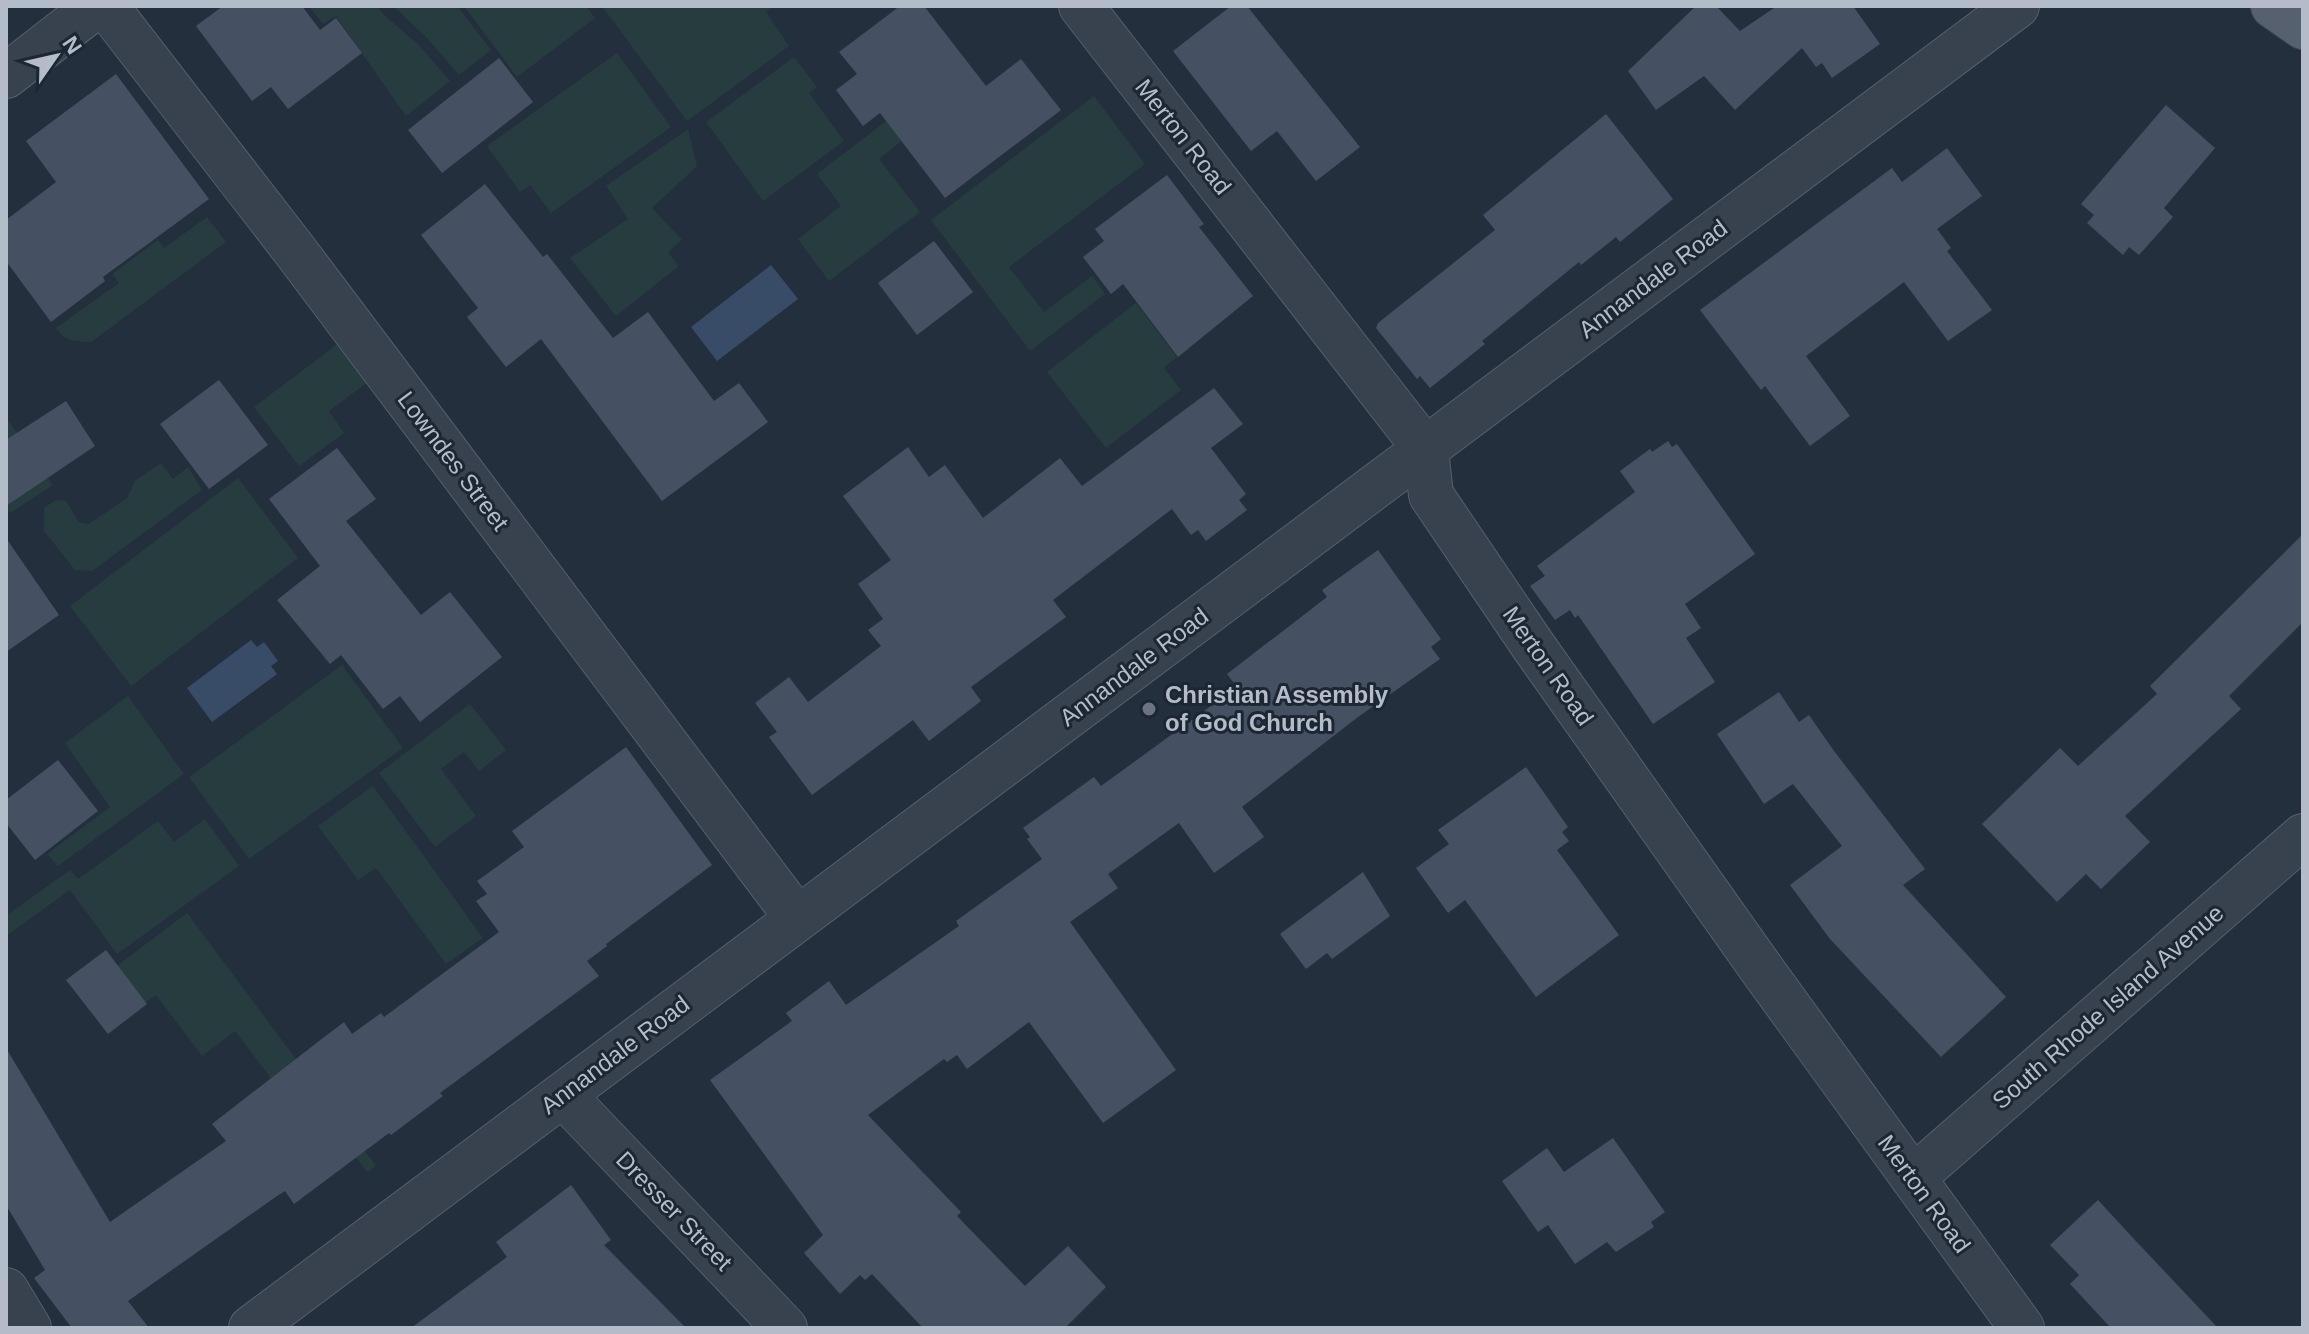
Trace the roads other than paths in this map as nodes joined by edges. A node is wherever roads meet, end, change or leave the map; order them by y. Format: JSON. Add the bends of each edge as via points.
{"nodes":[{"id":1,"x":96,"y":6,"type":"edge"},
{"id":2,"x":106,"y":6,"type":"edge"},
{"id":3,"x":1081,"y":6,"type":"edge"},
{"id":4,"x":2017,"y":6,"type":"edge"},
{"id":5,"x":2273,"y":6,"type":"edge"},
{"id":6,"x":2303,"y":27,"type":"edge"},
{"id":7,"x":6,"y":76,"type":"edge"},
{"id":8,"x":1426,"y":450,"type":"junction"},
{"id":9,"x":2303,"y":836,"type":"edge"},
{"id":10,"x":797,"y":918,"type":"junction"},
{"id":11,"x":563,"y":1095,"type":"junction"},
{"id":12,"x":1913,"y":1178,"type":"junction"},
{"id":13,"x":6,"y":1290,"type":"edge"},
{"id":14,"x":29,"y":1328,"type":"edge"},
{"id":15,"x":251,"y":1328,"type":"edge"},
{"id":16,"x":785,"y":1328,"type":"edge"},
{"id":17,"x":2022,"y":1328,"type":"edge"}],
"edges":[{"from":1,"to":7,"type":"street"},
{"from":2,"to":10,"type":"street","name":"Lowndes Street"},
{"from":3,"to":8,"type":"street","name":"Merton Road"},
{"from":4,"to":8,"type":"street","name":"Annandale Road"},
{"from":5,"to":6,"type":"main road"},
{"from":8,"to":10,"type":"street","name":"Annandale Road"},
{"from":8,"to":12,"type":"street","name":"Merton Road","via":[[1431,495],[1448,521]]},
{"from":9,"to":12,"type":"street","name":"South Rhode Island Avenue"},
{"from":10,"to":11,"type":"street","name":"Annandale Road"},
{"from":11,"to":15,"type":"street","name":"Annandale Road"},
{"from":11,"to":16,"type":"street","name":"Dresser Street"},
{"from":12,"to":17,"type":"street","name":"Merton Road"},
{"from":13,"to":14,"type":"street"}]}
